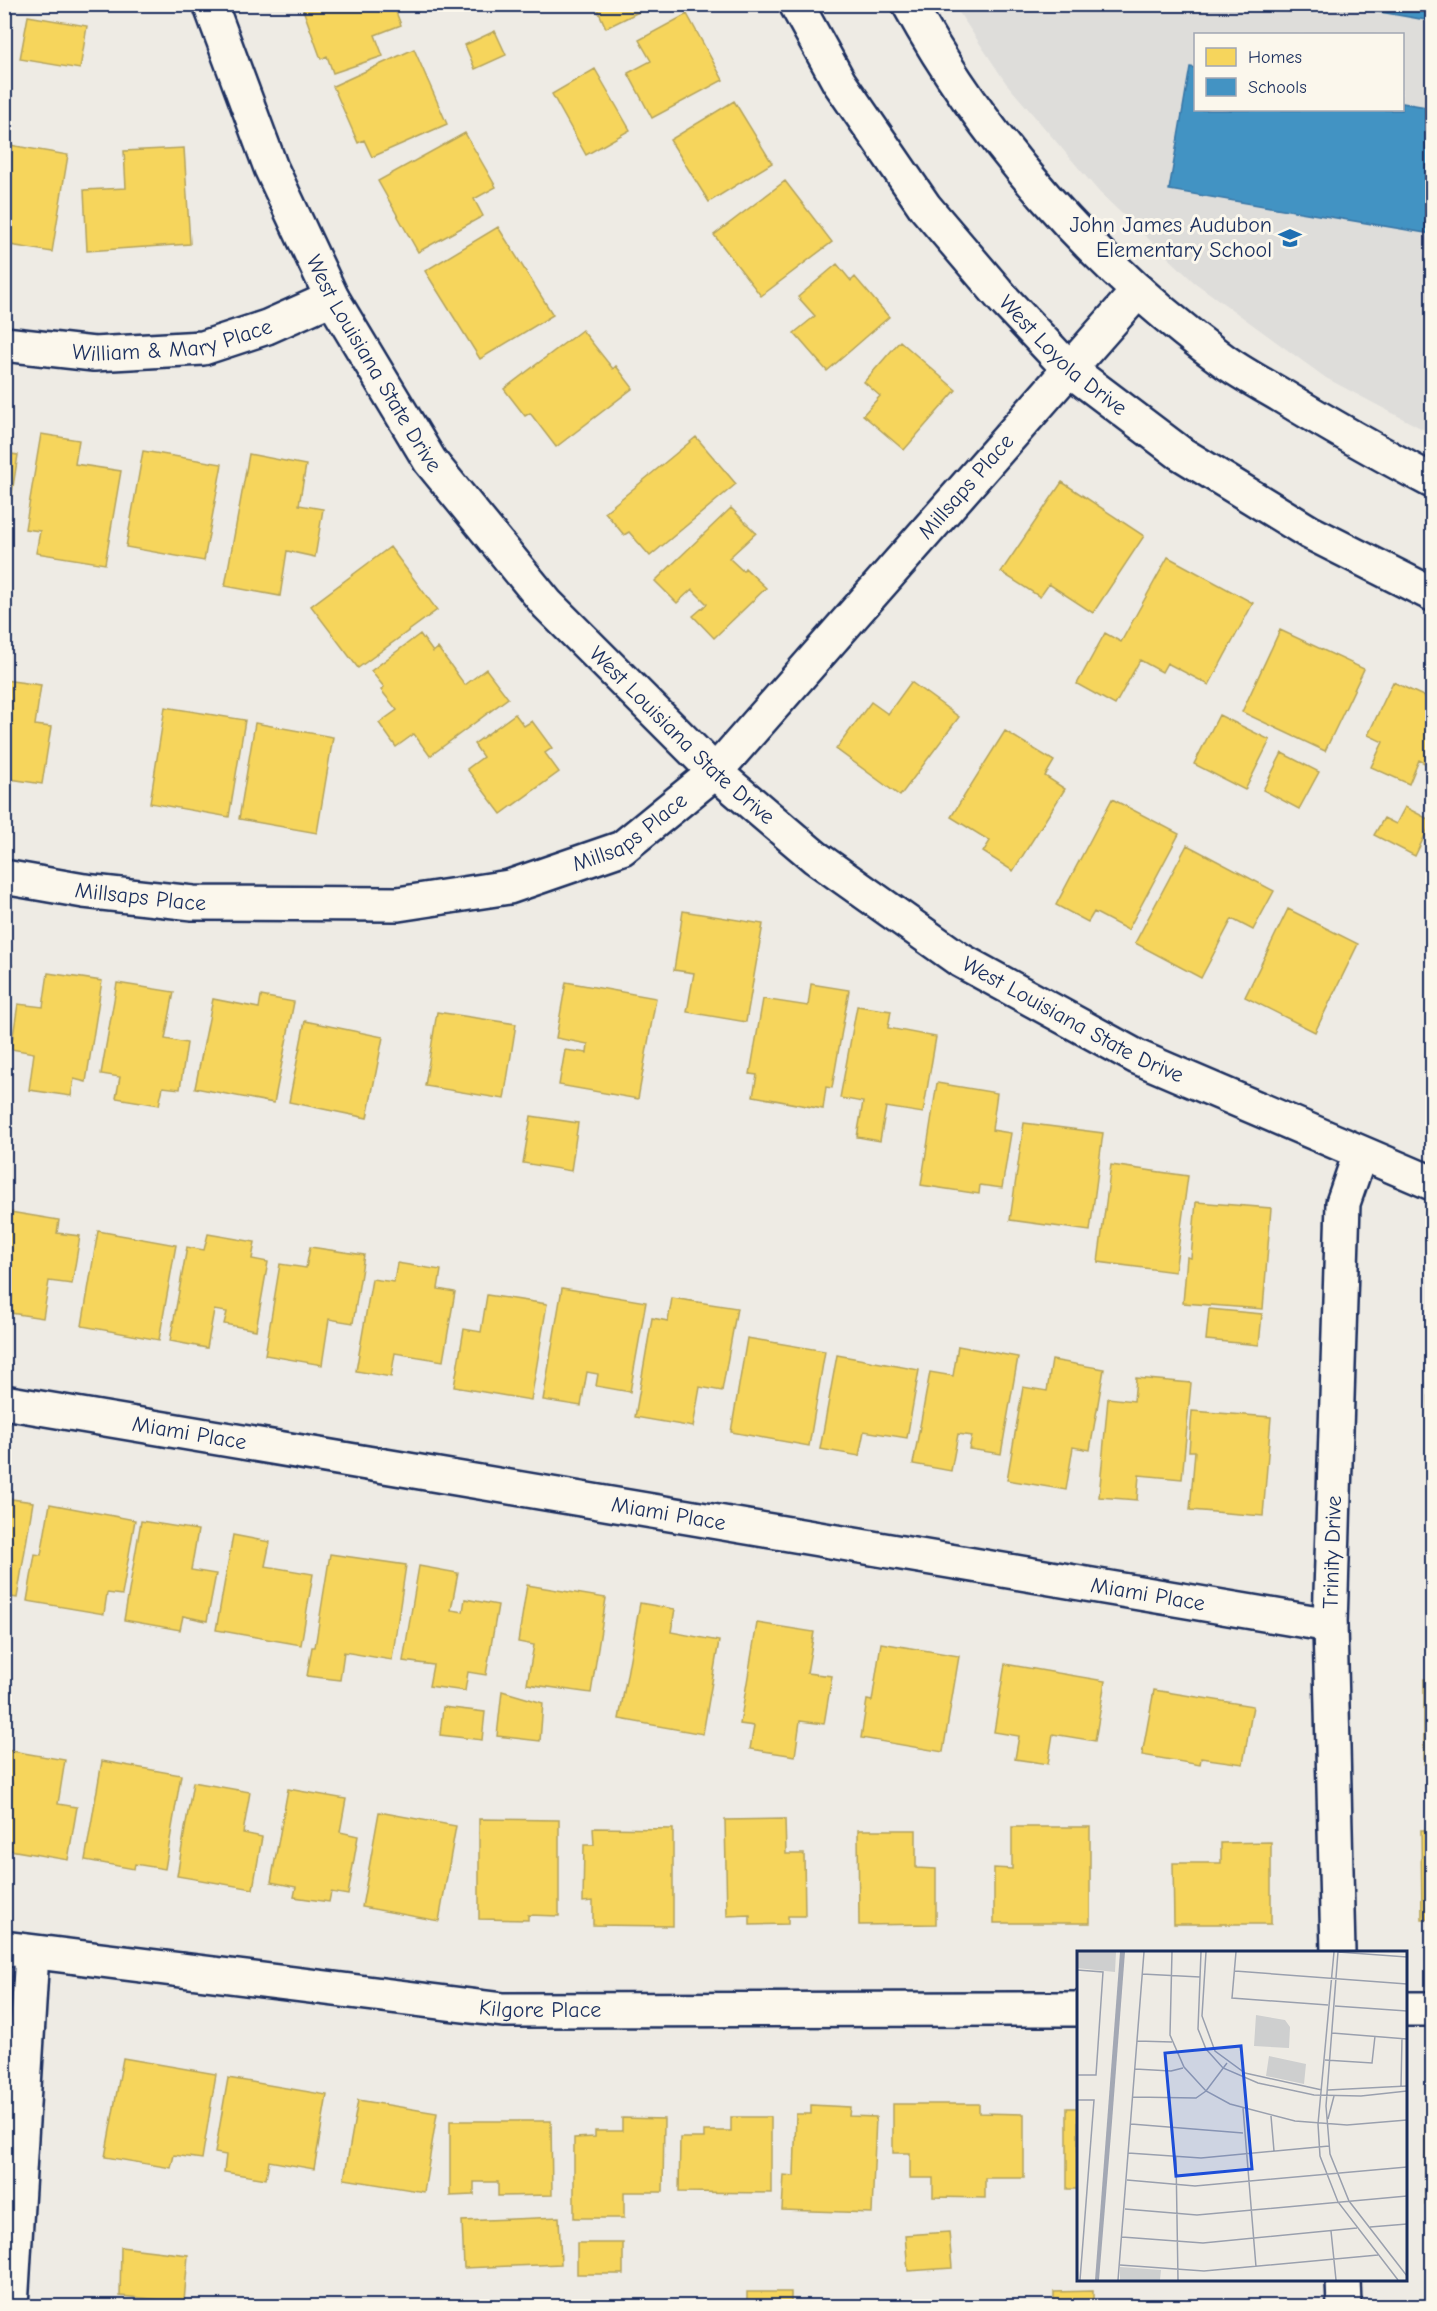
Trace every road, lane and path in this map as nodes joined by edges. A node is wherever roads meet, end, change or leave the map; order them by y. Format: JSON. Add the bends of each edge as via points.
{"nodes":[{"id":1,"x":210,"y":4,"type":"edge"},
{"id":2,"x":796,"y":4,"type":"edge"},
{"id":3,"x":909,"y":4,"type":"edge"},
{"id":4,"x":1138,"y":291,"type":"junction"},
{"id":5,"x":332,"y":298,"type":"junction"},
{"id":6,"x":4,"y":344,"type":"edge"},
{"id":7,"x":1069,"y":369,"type":"junction"},
{"id":8,"x":1432,"y":481,"type":"edge"},
{"id":9,"x":1432,"y":594,"type":"edge"},
{"id":10,"x":716,"y":772,"type":"junction"},
{"id":11,"x":4,"y":877,"type":"edge"},
{"id":12,"x":1360,"y":1154,"type":"junction"},
{"id":13,"x":1432,"y":1184,"type":"edge"},
{"id":14,"x":4,"y":1402,"type":"edge"},
{"id":15,"x":1330,"y":1625,"type":"junction"},
{"id":16,"x":18,"y":1950,"type":"edge"},
{"id":17,"x":1338,"y":1951,"type":"edge"},
{"id":18,"x":1077,"y":2009,"type":"edge"},
{"id":19,"x":1407,"y":2009,"type":"edge"},
{"id":20,"x":1432,"y":2009,"type":"edge"},
{"id":21,"x":1343,"y":2281,"type":"edge"},
{"id":22,"x":11,"y":2307,"type":"edge"},
{"id":23,"x":1344,"y":2307,"type":"edge"}],
"edges":[{"from":1,"to":5,"type":"street","name":"West Louisiana State Drive","via":[[271,168]]},
{"from":2,"to":7,"type":"street","name":"West Loyola Drive","via":[[839,82],[925,207]]},
{"from":3,"to":4,"type":"street","via":[[933,49],[1004,148]]},
{"from":4,"to":7,"type":"street","name":"Millsaps Place"},
{"from":4,"to":8,"type":"street","via":[[1224,361],[1357,442]]},
{"from":5,"to":6,"type":"street","name":"William & Mary Place","via":[[267,327],[203,348],[94,354]]},
{"from":5,"to":10,"type":"street","name":"West Louisiana State Drive","via":[[430,461],[547,604]]},
{"from":7,"to":9,"type":"street","name":"West Loyola Drive","via":[[1180,453],[1309,532]]},
{"from":7,"to":10,"type":"street","name":"Millsaps Place"},
{"from":10,"to":11,"type":"street","name":"Millsaps Place","via":[[622,848],[509,887],[398,904],[193,903]]},
{"from":10,"to":12,"type":"street","name":"West Louisiana State Drive","via":[[815,857],[960,960],[1137,1057]]},
{"from":12,"to":13,"type":"street","name":"West Louisiana State Drive"},
{"from":12,"to":15,"type":"street","name":"Trinity Drive","via":[[1343,1203]]},
{"from":14,"to":15,"type":"street","name":"Miami Place"},
{"from":15,"to":17,"type":"street","name":"Trinity Drive"},
{"from":16,"to":18,"type":"street","name":"Kilgore Place","via":[[502,2010]]},
{"from":16,"to":22,"type":"street"},
{"from":19,"to":20,"type":"street"},
{"from":21,"to":23,"type":"street"}]}
